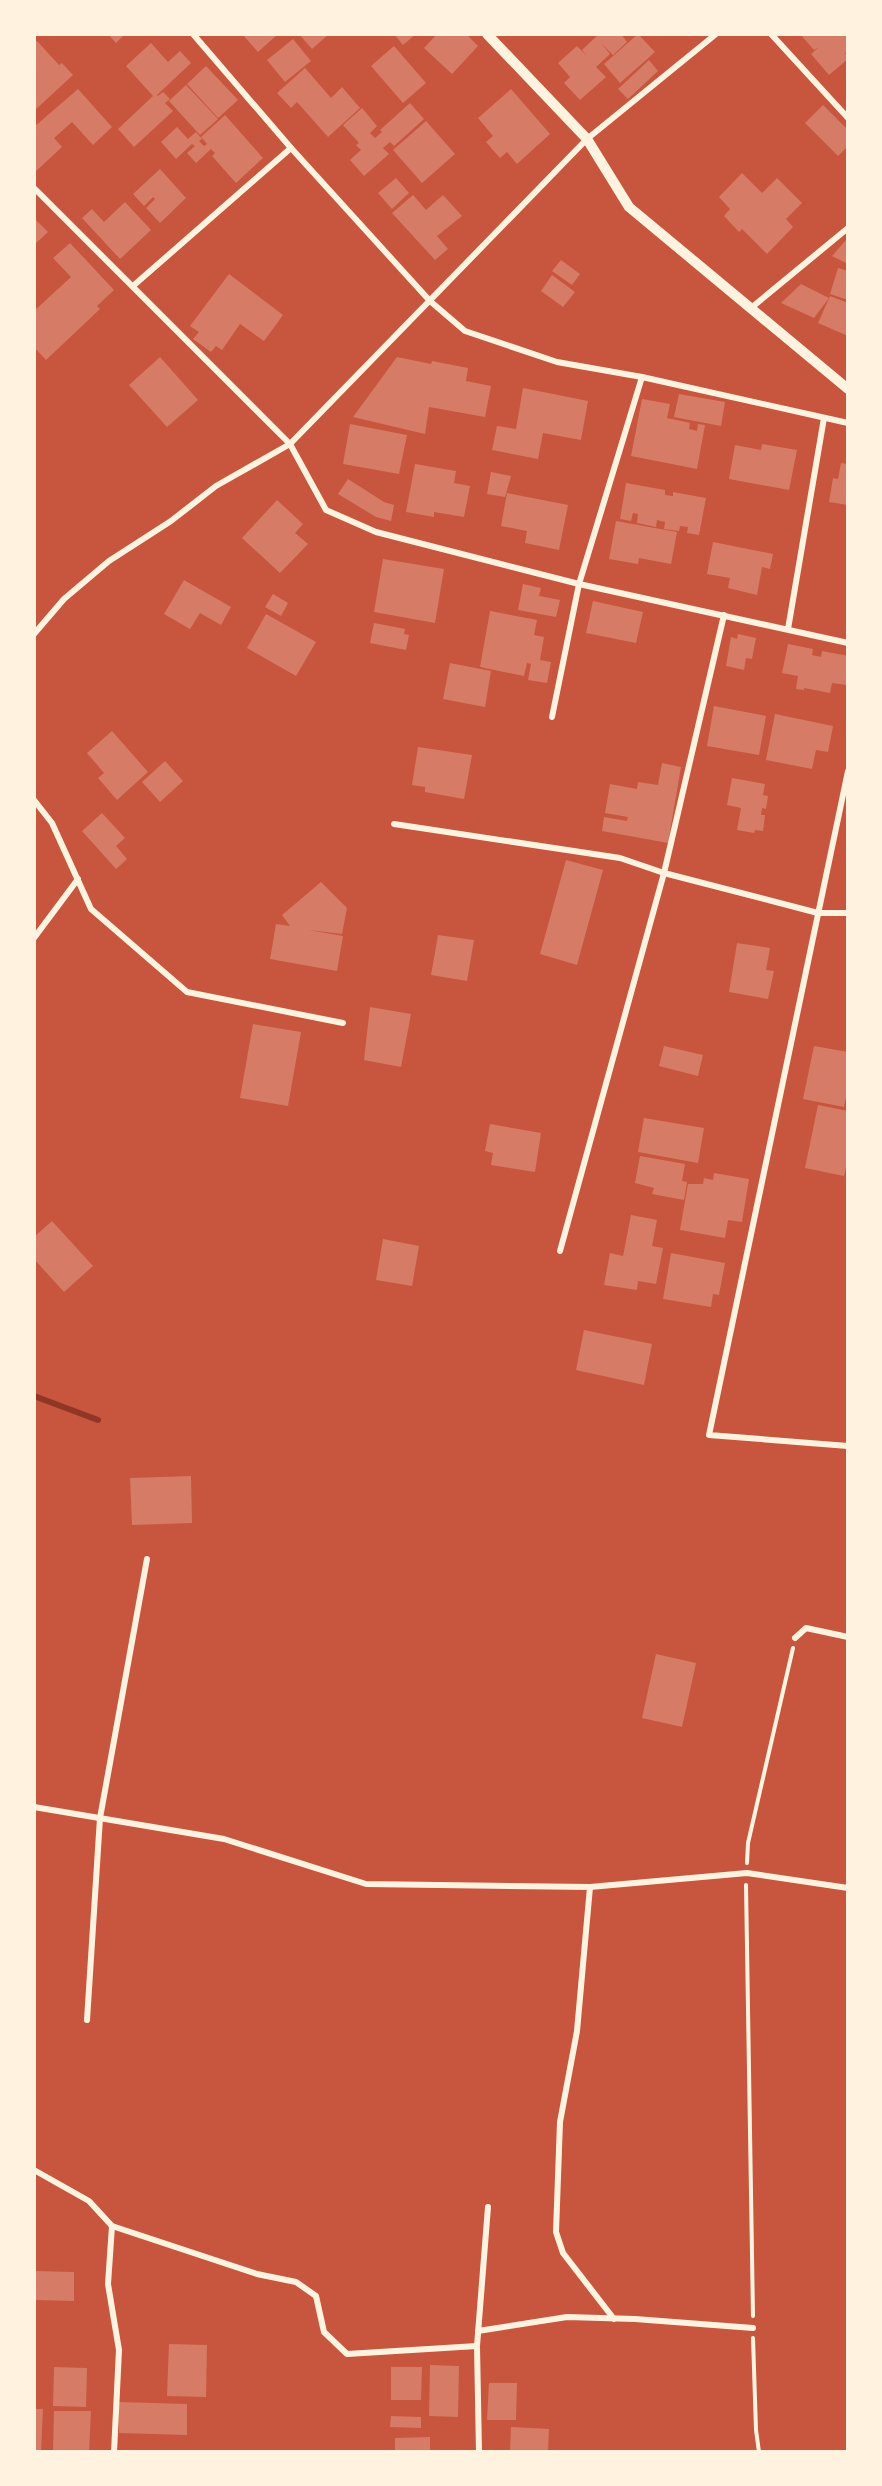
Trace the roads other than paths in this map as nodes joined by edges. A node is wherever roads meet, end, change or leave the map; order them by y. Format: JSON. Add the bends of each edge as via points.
{"nodes":[{"id":1,"x":194,"y":34,"type":"edge"},
{"id":2,"x":487,"y":34,"type":"edge"},
{"id":3,"x":716,"y":34,"type":"edge"},
{"id":4,"x":771,"y":34,"type":"edge"},
{"id":5,"x":848,"y":117,"type":"edge"},
{"id":6,"x":587,"y":139,"type":"junction"},
{"id":7,"x":291,"y":148,"type":"junction"},
{"id":8,"x":34,"y":188,"type":"edge"},
{"id":9,"x":848,"y":228,"type":"edge"},
{"id":10,"x":133,"y":286,"type":"junction"},
{"id":11,"x":430,"y":301,"type":"junction"},
{"id":12,"x":752,"y":308,"type":"junction"},
{"id":13,"x":642,"y":377,"type":"junction"},
{"id":14,"x":848,"y":389,"type":"edge"},
{"id":15,"x":824,"y":418,"type":"junction"},
{"id":16,"x":848,"y":423,"type":"edge"},
{"id":17,"x":290,"y":444,"type":"junction"},
{"id":18,"x":579,"y":584,"type":"junction"},
{"id":19,"x":724,"y":615,"type":"junction"},
{"id":20,"x":788,"y":629,"type":"junction"},
{"id":21,"x":34,"y":634,"type":"edge"},
{"id":22,"x":848,"y":643,"type":"edge"},
{"id":23,"x":552,"y":717,"type":"dead end"},
{"id":24,"x":848,"y":771,"type":"edge"},
{"id":25,"x":34,"y":800,"type":"edge"},
{"id":26,"x":394,"y":824,"type":"dead end"},
{"id":27,"x":664,"y":873,"type":"junction"},
{"id":28,"x":78,"y":879,"type":"junction"},
{"id":29,"x":818,"y":913,"type":"junction"},
{"id":30,"x":848,"y":913,"type":"edge"},
{"id":31,"x":34,"y":938,"type":"edge"},
{"id":32,"x":343,"y":1023,"type":"dead end"},
{"id":33,"x":560,"y":1251,"type":"dead end"},
{"id":34,"x":848,"y":1446,"type":"edge"},
{"id":35,"x":147,"y":1559,"type":"dead end"},
{"id":36,"x":848,"y":1637,"type":"edge"},
{"id":37,"x":795,"y":1638,"type":"road end"},
{"id":38,"x":34,"y":1807,"type":"edge"},
{"id":39,"x":100,"y":1818,"type":"junction"},
{"id":40,"x":590,"y":1887,"type":"junction"},
{"id":41,"x":848,"y":1888,"type":"edge"},
{"id":42,"x":87,"y":2020,"type":"dead end"},
{"id":43,"x":34,"y":2170,"type":"edge"},
{"id":44,"x":488,"y":2207,"type":"dead end"},
{"id":45,"x":112,"y":2226,"type":"junction"},
{"id":46,"x":614,"y":2319,"type":"junction"},
{"id":47,"x":753,"y":2328,"type":"road end"},
{"id":48,"x":478,"y":2331,"type":"junction"},
{"id":49,"x":477,"y":2346,"type":"junction"},
{"id":50,"x":114,"y":2451,"type":"edge"},
{"id":51,"x":479,"y":2451,"type":"edge"}],
"edges":[{"from":1,"to":7,"type":"street"},
{"from":2,"to":6,"type":"street"},
{"from":3,"to":6,"type":"street"},
{"from":4,"to":5,"type":"street"},
{"from":6,"to":11,"type":"street"},
{"from":6,"to":12,"type":"street","via":[[629,207]]},
{"from":7,"to":10,"type":"street"},
{"from":7,"to":11,"type":"street"},
{"from":8,"to":10,"type":"street"},
{"from":9,"to":12,"type":"street"},
{"from":10,"to":17,"type":"street"},
{"from":11,"to":13,"type":"street","via":[[465,330],[557,362]]},
{"from":11,"to":17,"type":"street"},
{"from":12,"to":14,"type":"street"},
{"from":13,"to":15,"type":"street"},
{"from":13,"to":18,"type":"street"},
{"from":15,"to":16,"type":"street"},
{"from":15,"to":20,"type":"street"},
{"from":17,"to":18,"type":"street","via":[[326,510],[376,532]]},
{"from":17,"to":21,"type":"street","via":[[216,486],[109,561],[64,599]]},
{"from":18,"to":19,"type":"street"},
{"from":18,"to":23,"type":"street"},
{"from":19,"to":20,"type":"street"},
{"from":19,"to":27,"type":"street"},
{"from":20,"to":22,"type":"street"},
{"from":24,"to":29,"type":"street"},
{"from":25,"to":28,"type":"street","via":[[52,823]]},
{"from":26,"to":27,"type":"street","via":[[620,858]]},
{"from":27,"to":29,"type":"street"},
{"from":27,"to":33,"type":"street"},
{"from":28,"to":31,"type":"street"},
{"from":28,"to":32,"type":"street","via":[[91,909],[187,992]]},
{"from":29,"to":30,"type":"street"},
{"from":29,"to":34,"type":"street","via":[[709,1435]]},
{"from":35,"to":39,"type":"street"},
{"from":36,"to":37,"type":"street","via":[[806,1628]]},
{"from":38,"to":39,"type":"street"},
{"from":39,"to":40,"type":"street","via":[[224,1839],[366,1884]]},
{"from":39,"to":42,"type":"street"},
{"from":40,"to":41,"type":"street","via":[[747,1873]]},
{"from":40,"to":46,"type":"street","via":[[577,2031],[560,2122],[556,2232],[564,2253]]},
{"from":43,"to":45,"type":"street","via":[[89,2202]]},
{"from":44,"to":48,"type":"street"},
{"from":45,"to":49,"type":"street","via":[[257,2274],[296,2282],[316,2296],[324,2332],[347,2354]]},
{"from":45,"to":50,"type":"street","via":[[108,2284],[119,2350]]},
{"from":46,"to":47,"type":"street"},
{"from":46,"to":48,"type":"street","via":[[567,2318]]},
{"from":48,"to":49,"type":"street"},
{"from":49,"to":51,"type":"street"}]}
